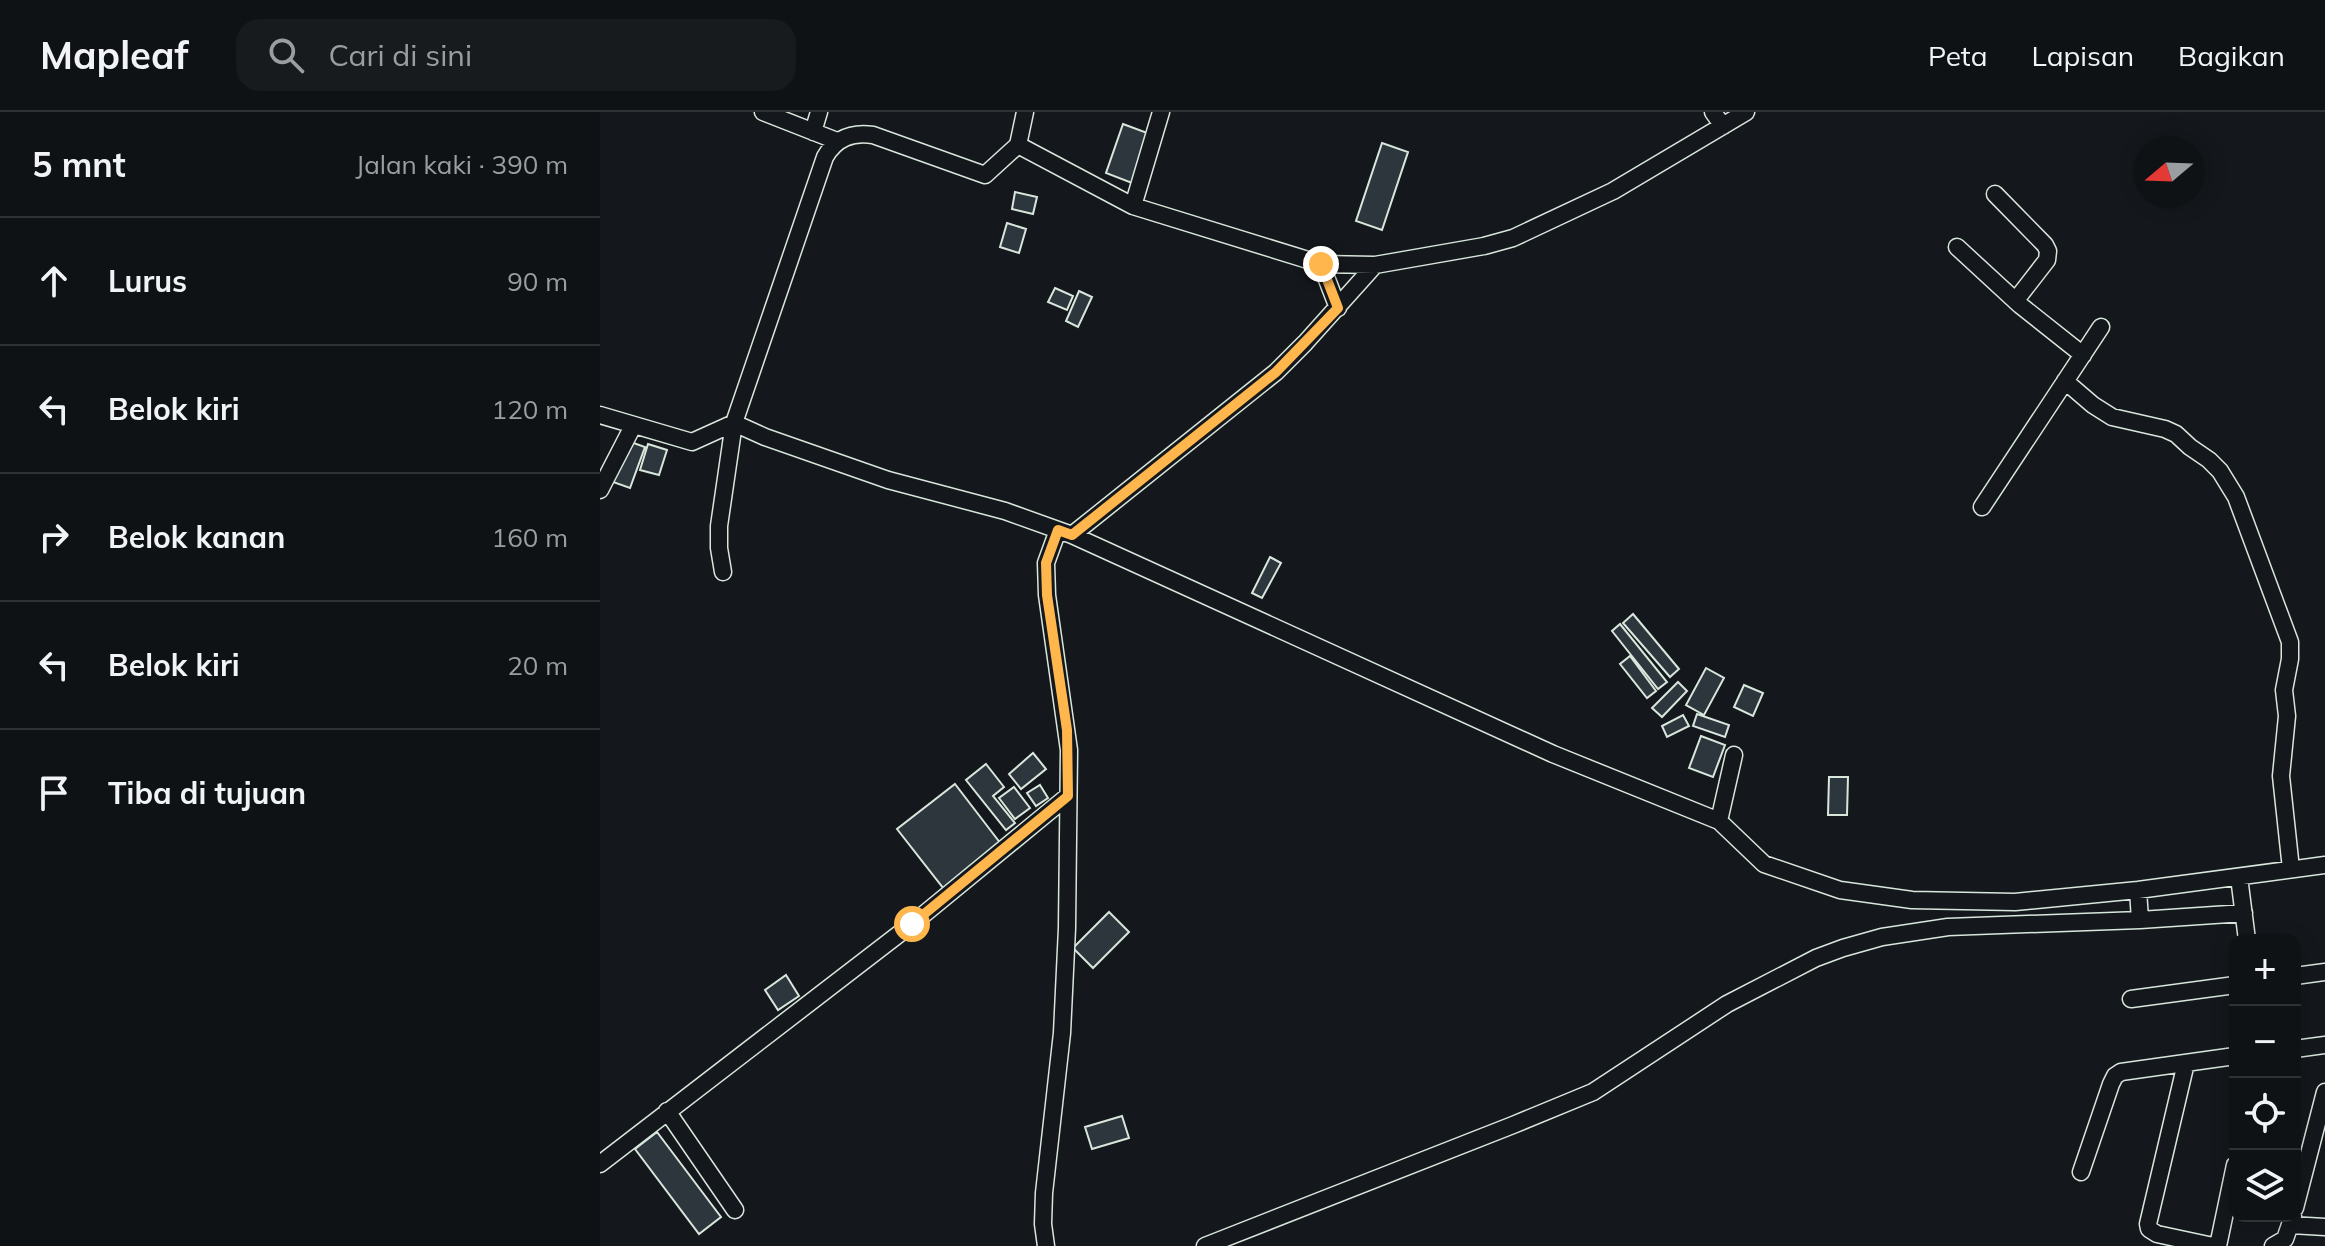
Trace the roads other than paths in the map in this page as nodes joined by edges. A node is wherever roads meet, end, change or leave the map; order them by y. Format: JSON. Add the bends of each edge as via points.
{"nodes":[{"id":1,"x":763,"y":112,"type":"edge"},
{"id":2,"x":819,"y":112,"type":"edge"},
{"id":3,"x":1025,"y":112,"type":"edge"},
{"id":4,"x":1161,"y":112,"type":"edge"},
{"id":5,"x":1713,"y":112,"type":"edge"},
{"id":6,"x":1746,"y":112,"type":"edge"},
{"id":7,"x":1723,"y":126,"type":"junction"},
{"id":8,"x":813,"y":132,"type":"junction"},
{"id":9,"x":837,"y":141,"type":"junction"},
{"id":10,"x":1018,"y":145,"type":"junction"},
{"id":11,"x":1995,"y":194,"type":"dead end"},
{"id":12,"x":1133,"y":206,"type":"junction"},
{"id":13,"x":1957,"y":247,"type":"dead end"},
{"id":14,"x":1321,"y":264,"type":"junction"},
{"id":15,"x":1375,"y":265,"type":"junction"},
{"id":16,"x":2016,"y":300,"type":"junction"},
{"id":17,"x":1338,"y":308,"type":"junction"},
{"id":18,"x":2101,"y":327,"type":"dead end"},
{"id":19,"x":2083,"y":355,"type":"junction"},
{"id":20,"x":2065,"y":381,"type":"junction"},
{"id":21,"x":600,"y":415,"type":"edge"},
{"id":22,"x":734,"y":423,"type":"junction"},
{"id":23,"x":633,"y":426,"type":"junction"},
{"id":24,"x":600,"y":490,"type":"edge"},
{"id":25,"x":1982,"y":507,"type":"dead end"},
{"id":26,"x":1065,"y":532,"type":"junction"},
{"id":27,"x":723,"y":572,"type":"dead end"},
{"id":28,"x":1734,"y":755,"type":"dead end"},
{"id":29,"x":1068,"y":796,"type":"junction"},
{"id":30,"x":1719,"y":821,"type":"junction"},
{"id":31,"x":2325,"y":865,"type":"edge"},
{"id":32,"x":2291,"y":869,"type":"junction"},
{"id":33,"x":2239,"y":877,"type":"junction"},
{"id":34,"x":2138,"y":890,"type":"junction"},
{"id":35,"x":2244,"y":913,"type":"junction"},
{"id":36,"x":2140,"y":920,"type":"junction"},
{"id":37,"x":2246,"y":934,"type":"edge"},
{"id":38,"x":2325,"y":972,"type":"edge"},
{"id":39,"x":2301,"y":975,"type":"edge"},
{"id":40,"x":2229,"y":986,"type":"edge"},
{"id":41,"x":2131,"y":999,"type":"dead end"},
{"id":42,"x":2325,"y":1045,"type":"edge"},
{"id":43,"x":2301,"y":1048,"type":"edge"},
{"id":44,"x":2229,"y":1057,"type":"edge"},
{"id":45,"x":2186,"y":1063,"type":"junction"},
{"id":46,"x":2325,"y":1092,"type":"edge"},
{"id":47,"x":667,"y":1111,"type":"junction"},
{"id":48,"x":600,"y":1164,"type":"edge"},
{"id":49,"x":2081,"y":1172,"type":"dead end"},
{"id":50,"x":2301,"y":1185,"type":"edge"},
{"id":51,"x":2229,"y":1189,"type":"edge"},
{"id":52,"x":735,"y":1210,"type":"dead end"},
{"id":53,"x":2301,"y":1219,"type":"edge"},
{"id":54,"x":2291,"y":1222,"type":"edge"},
{"id":55,"x":2325,"y":1227,"type":"edge"},
{"id":56,"x":2180,"y":1243,"type":"edge"},
{"id":57,"x":1046,"y":1246,"type":"edge"},
{"id":58,"x":1205,"y":1246,"type":"edge"},
{"id":59,"x":2215,"y":1246,"type":"edge"},
{"id":60,"x":2273,"y":1246,"type":"edge"}],
"edges":[{"from":1,"to":8,"type":"street"},
{"from":2,"to":8,"type":"street"},
{"from":3,"to":10,"type":"street"},
{"from":4,"to":12,"type":"street"},
{"from":5,"to":7,"type":"street"},
{"from":6,"to":7,"type":"street"},
{"from":7,"to":15,"type":"street","via":[[1613,191],[1513,238]]},
{"from":8,"to":9,"type":"street"},
{"from":9,"to":10,"type":"street","via":[[873,135],[985,175]]},
{"from":9,"to":22,"type":"street","via":[[825,157]]},
{"from":10,"to":12,"type":"street"},
{"from":11,"to":16,"type":"street","via":[[2048,251],[2047,260]]},
{"from":12,"to":14,"type":"street"},
{"from":13,"to":16,"type":"street"},
{"from":14,"to":15,"type":"street"},
{"from":14,"to":17,"type":"street"},
{"from":15,"to":17,"type":"street"},
{"from":16,"to":19,"type":"street"},
{"from":17,"to":26,"type":"street","via":[[1276,372]]},
{"from":18,"to":19,"type":"street"},
{"from":19,"to":20,"type":"street"},
{"from":20,"to":25,"type":"street"},
{"from":20,"to":32,"type":"street","via":[[2112,417],[2176,434],[2220,471],[2236,497],[2290,642],[2281,776]]},
{"from":21,"to":23,"type":"street"},
{"from":22,"to":23,"type":"street","via":[[692,442]]},
{"from":22,"to":26,"type":"street","via":[[888,480]]},
{"from":22,"to":27,"type":"street","via":[[719,526]]},
{"from":23,"to":24,"type":"street"},
{"from":26,"to":29,"type":"street","via":[[1046,563],[1067,730]]},
{"from":26,"to":30,"type":"street","via":[[1553,754]]},
{"from":28,"to":30,"type":"street"},
{"from":29,"to":47,"type":"street","via":[[912,924]]},
{"from":29,"to":57,"type":"street","via":[[1062,1033],[1044,1193]]},
{"from":30,"to":34,"type":"street","via":[[1764,864],[1860,894],[2015,902]]},
{"from":31,"to":32,"type":"street"},
{"from":32,"to":33,"type":"street"},
{"from":33,"to":34,"type":"street"},
{"from":33,"to":35,"type":"street"},
{"from":34,"to":36,"type":"street"},
{"from":35,"to":36,"type":"street"},
{"from":35,"to":37,"type":"street"},
{"from":36,"to":58,"type":"street","via":[[1948,927],[1843,948],[1727,1004],[1593,1092]]},
{"from":38,"to":39,"type":"street"},
{"from":40,"to":41,"type":"street"},
{"from":42,"to":43,"type":"street"},
{"from":44,"to":45,"type":"street"},
{"from":45,"to":49,"type":"street","via":[[2115,1076]]},
{"from":45,"to":56,"type":"street","via":[[2148,1224],[2152,1232]]},
{"from":46,"to":50,"type":"street"},
{"from":47,"to":48,"type":"street"},
{"from":47,"to":52,"type":"street"},
{"from":51,"to":59,"type":"street"},
{"from":53,"to":55,"type":"street"},
{"from":54,"to":60,"type":"street","via":[[2285,1239]]},
{"from":56,"to":59,"type":"street"}]}
